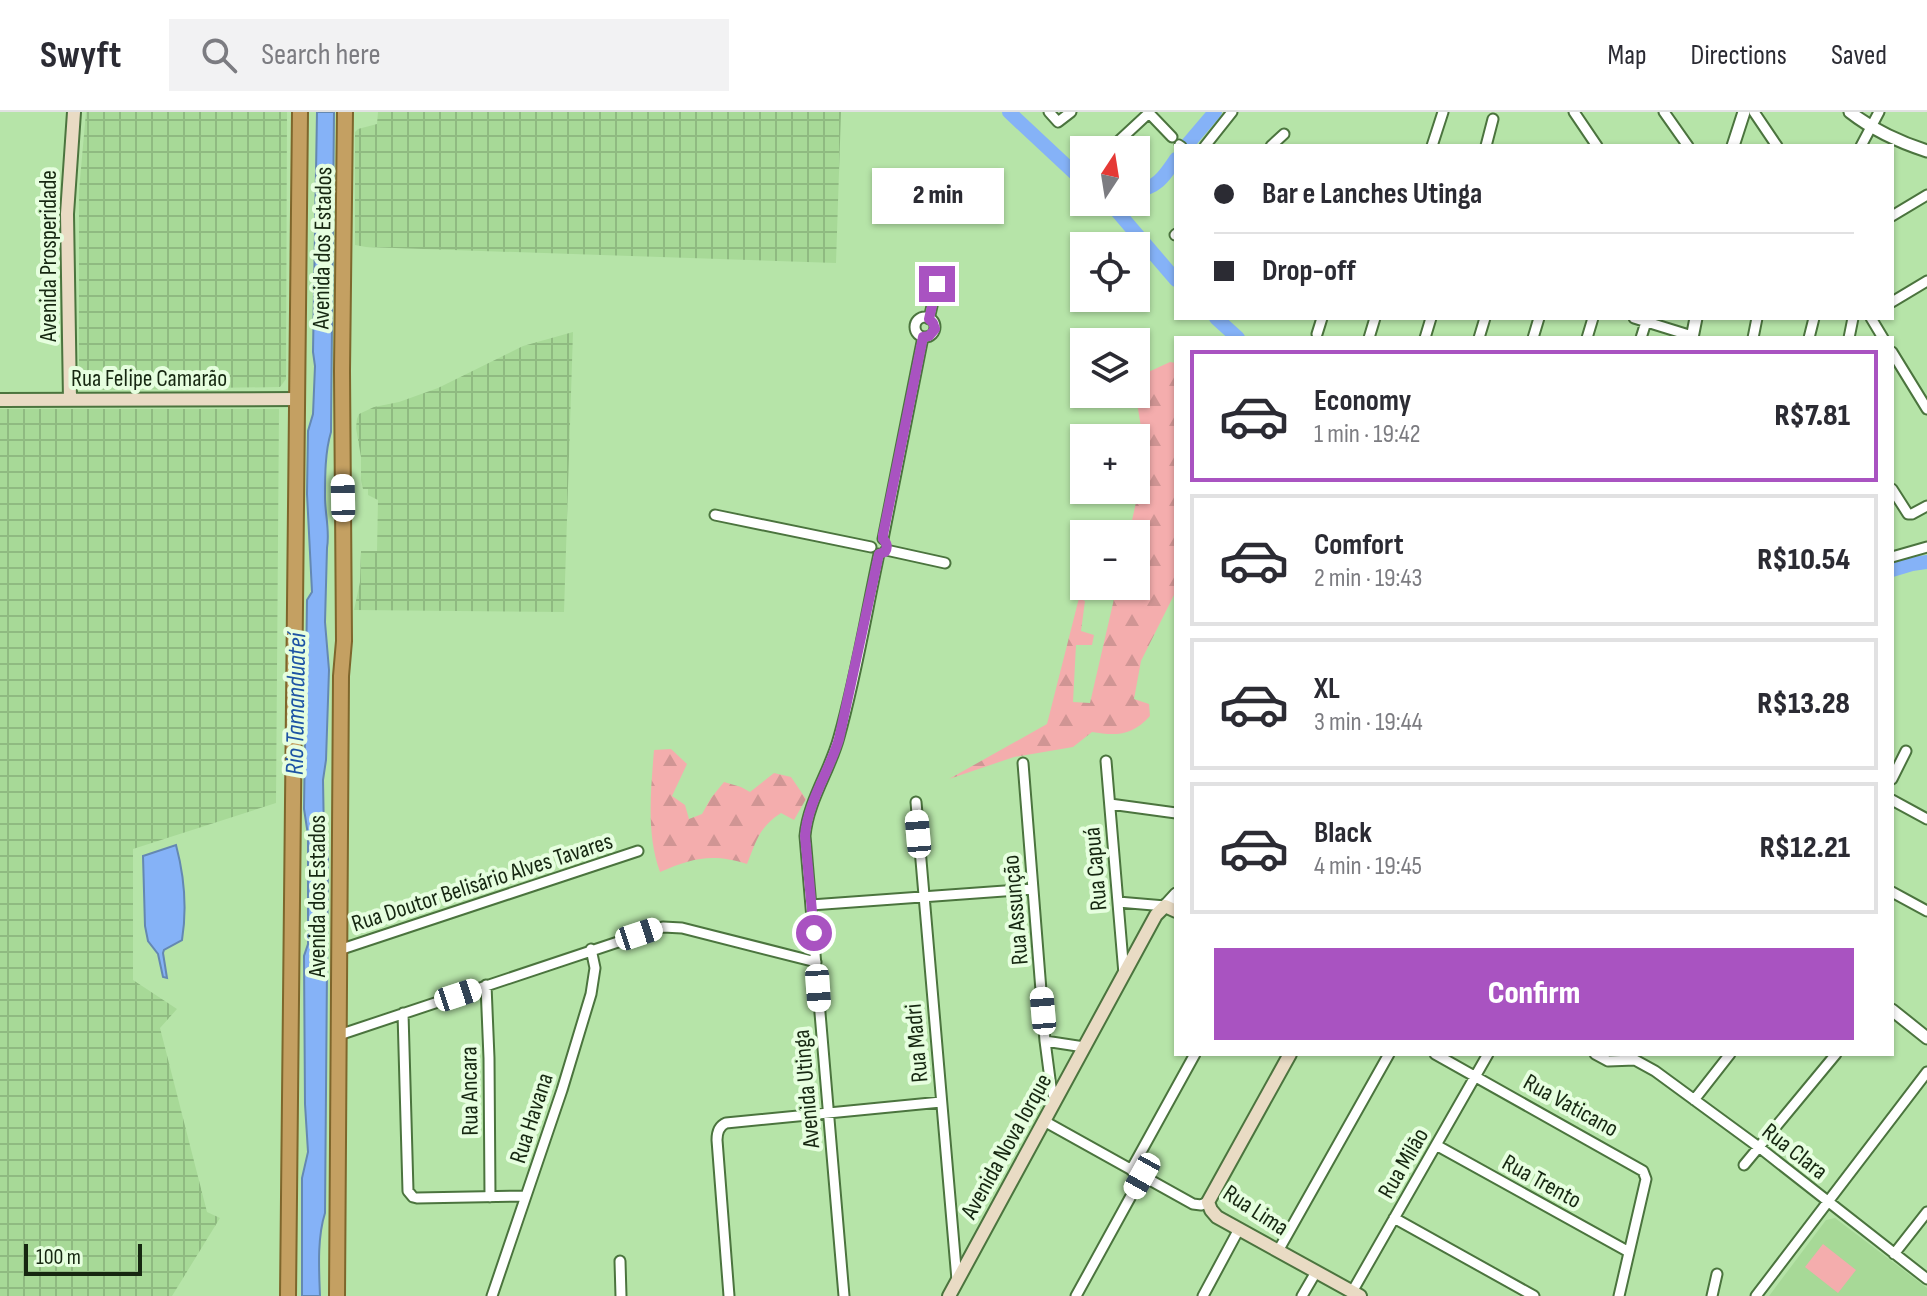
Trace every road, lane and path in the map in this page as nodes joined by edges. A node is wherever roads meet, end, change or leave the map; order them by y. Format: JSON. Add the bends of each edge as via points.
{"nodes":[{"id":1,"x":74,"y":112,"type":"edge"},
{"id":2,"x":300,"y":112,"type":"edge"},
{"id":3,"x":345,"y":112,"type":"edge"},
{"id":4,"x":1049,"y":112,"type":"edge"},
{"id":5,"x":1071,"y":112,"type":"edge"},
{"id":6,"x":1149,"y":112,"type":"edge"},
{"id":7,"x":1232,"y":112,"type":"edge"},
{"id":8,"x":1443,"y":112,"type":"edge"},
{"id":9,"x":1574,"y":112,"type":"edge"},
{"id":10,"x":1664,"y":112,"type":"edge"},
{"id":11,"x":1744,"y":112,"type":"edge"},
{"id":12,"x":1754,"y":112,"type":"edge"},
{"id":13,"x":1850,"y":112,"type":"edge"},
{"id":14,"x":1879,"y":112,"type":"edge"},
{"id":15,"x":1493,"y":119,"type":"dead end"},
{"id":16,"x":1870,"y":127,"type":"junction"},
{"id":17,"x":1284,"y":134,"type":"dead end"},
{"id":18,"x":1124,"y":136,"type":"edge"},
{"id":19,"x":1178,"y":142,"type":"edge"},
{"id":20,"x":1207,"y":144,"type":"edge"},
{"id":21,"x":1273,"y":144,"type":"edge"},
{"id":22,"x":1433,"y":144,"type":"edge"},
{"id":23,"x":1487,"y":144,"type":"edge"},
{"id":24,"x":1596,"y":144,"type":"edge"},
{"id":25,"x":1687,"y":144,"type":"edge"},
{"id":26,"x":1734,"y":144,"type":"edge"},
{"id":27,"x":1776,"y":144,"type":"edge"},
{"id":28,"x":1862,"y":144,"type":"edge"},
{"id":29,"x":1927,"y":151,"type":"edge"},
{"id":30,"x":1927,"y":195,"type":"edge"},
{"id":31,"x":1894,"y":215,"type":"edge"},
{"id":32,"x":1927,"y":281,"type":"edge"},
{"id":33,"x":937,"y":284,"type":"dead end"},
{"id":34,"x":1894,"y":301,"type":"edge"},
{"id":35,"x":1640,"y":320,"type":"edge"},
{"id":36,"x":1646,"y":322,"type":"junction"},
{"id":37,"x":1642,"y":336,"type":"edge"},
{"id":38,"x":1689,"y":336,"type":"edge"},
{"id":39,"x":1894,"y":355,"type":"edge"},
{"id":40,"x":298,"y":399,"type":"junction"},
{"id":41,"x":0,"y":400,"type":"edge"},
{"id":42,"x":70,"y":400,"type":"junction"},
{"id":43,"x":1927,"y":409,"type":"edge"},
{"id":44,"x":1894,"y":493,"type":"edge"},
{"id":45,"x":1927,"y":506,"type":"edge"},
{"id":46,"x":715,"y":515,"type":"dead end"},
{"id":47,"x":1927,"y":547,"type":"edge"},
{"id":48,"x":879,"y":550,"type":"junction"},
{"id":49,"x":1894,"y":556,"type":"edge"},
{"id":50,"x":945,"y":563,"type":"dead end"},
{"id":51,"x":1906,"y":751,"type":"dead end"},
{"id":52,"x":1106,"y":761,"type":"dead end"},
{"id":53,"x":1023,"y":763,"type":"dead end"},
{"id":54,"x":1894,"y":775,"type":"edge"},
{"id":55,"x":1894,"y":801,"type":"edge"},
{"id":56,"x":916,"y":802,"type":"dead end"},
{"id":57,"x":1110,"y":804,"type":"junction"},
{"id":58,"x":1174,"y":813,"type":"edge"},
{"id":59,"x":1927,"y":819,"type":"edge"},
{"id":60,"x":638,"y":851,"type":"dead end"},
{"id":61,"x":1033,"y":889,"type":"junction"},
{"id":62,"x":1894,"y":893,"type":"edge"},
{"id":63,"x":923,"y":896,"type":"junction"},
{"id":64,"x":1118,"y":902,"type":"junction"},
{"id":65,"x":811,"y":905,"type":"junction"},
{"id":66,"x":1171,"y":908,"type":"edge"},
{"id":67,"x":1927,"y":911,"type":"edge"},
{"id":68,"x":591,"y":949,"type":"junction"},
{"id":69,"x":339,"y":950,"type":"junction"},
{"id":70,"x":816,"y":962,"type":"junction"},
{"id":71,"x":1124,"y":974,"type":"junction"},
{"id":72,"x":486,"y":985,"type":"junction"},
{"id":73,"x":1894,"y":1012,"type":"edge"},
{"id":74,"x":403,"y":1013,"type":"junction"},
{"id":75,"x":339,"y":1035,"type":"junction"},
{"id":76,"x":1927,"y":1038,"type":"edge"},
{"id":77,"x":1045,"y":1041,"type":"junction"},
{"id":78,"x":1084,"y":1047,"type":"junction"},
{"id":79,"x":1194,"y":1056,"type":"edge"},
{"id":80,"x":1289,"y":1056,"type":"edge"},
{"id":81,"x":1388,"y":1056,"type":"edge"},
{"id":82,"x":1439,"y":1056,"type":"edge"},
{"id":83,"x":1487,"y":1056,"type":"edge"},
{"id":84,"x":1599,"y":1056,"type":"edge"},
{"id":85,"x":1728,"y":1056,"type":"edge"},
{"id":86,"x":1834,"y":1056,"type":"edge"},
{"id":87,"x":1637,"y":1057,"type":"edge"},
{"id":88,"x":1927,"y":1072,"type":"edge"},
{"id":89,"x":1476,"y":1076,"type":"junction"},
{"id":90,"x":1694,"y":1100,"type":"junction"},
{"id":91,"x":1055,"y":1101,"type":"junction"},
{"id":92,"x":941,"y":1102,"type":"junction"},
{"id":93,"x":828,"y":1111,"type":"junction"},
{"id":94,"x":1044,"y":1121,"type":"junction"},
{"id":95,"x":1436,"y":1145,"type":"junction"},
{"id":96,"x":1760,"y":1148,"type":"junction"},
{"id":97,"x":1744,"y":1165,"type":"dead end"},
{"id":98,"x":1131,"y":1170,"type":"junction"},
{"id":99,"x":1142,"y":1176,"type":"junction"},
{"id":100,"x":526,"y":1196,"type":"junction"},
{"id":101,"x":490,"y":1197,"type":"junction"},
{"id":102,"x":1208,"y":1202,"type":"junction"},
{"id":103,"x":1828,"y":1202,"type":"junction"},
{"id":104,"x":1927,"y":1212,"type":"edge"},
{"id":105,"x":1394,"y":1218,"type":"junction"},
{"id":106,"x":1239,"y":1229,"type":"junction"},
{"id":107,"x":1278,"y":1251,"type":"junction"},
{"id":108,"x":1629,"y":1252,"type":"junction"},
{"id":109,"x":1894,"y":1254,"type":"junction"},
{"id":110,"x":620,"y":1261,"type":"dead end"},
{"id":111,"x":1316,"y":1272,"type":"junction"},
{"id":112,"x":1717,"y":1274,"type":"dead end"},
{"id":113,"x":1927,"y":1279,"type":"edge"},
{"id":114,"x":957,"y":1280,"type":"junction"},
{"id":115,"x":1356,"y":1294,"type":"edge"},
{"id":116,"x":288,"y":1296,"type":"edge"},
{"id":117,"x":337,"y":1296,"type":"edge"},
{"id":118,"x":492,"y":1296,"type":"edge"},
{"id":119,"x":621,"y":1296,"type":"edge"},
{"id":120,"x":729,"y":1296,"type":"edge"},
{"id":121,"x":844,"y":1296,"type":"edge"},
{"id":122,"x":949,"y":1296,"type":"edge"},
{"id":123,"x":1076,"y":1296,"type":"edge"},
{"id":124,"x":1203,"y":1296,"type":"edge"},
{"id":125,"x":1302,"y":1296,"type":"edge"},
{"id":126,"x":1534,"y":1296,"type":"edge"},
{"id":127,"x":1619,"y":1296,"type":"edge"},
{"id":128,"x":1712,"y":1296,"type":"edge"},
{"id":129,"x":1756,"y":1296,"type":"edge"}],
"edges":[{"from":1,"to":42,"type":"main road","name":"Avenida Prosperidade","via":[[67,214]]},
{"from":2,"to":40,"type":"highway","name":"Avenida dos Estados"},
{"from":3,"to":69,"type":"highway","name":"Avenida dos Estados"},
{"from":4,"to":5,"type":"street","via":[[1058,122]]},
{"from":6,"to":18,"type":"street"},
{"from":6,"to":19,"type":"street"},
{"from":7,"to":20,"type":"street"},
{"from":8,"to":22,"type":"street"},
{"from":9,"to":24,"type":"street"},
{"from":10,"to":25,"type":"street"},
{"from":11,"to":26,"type":"street"},
{"from":12,"to":27,"type":"street"},
{"from":13,"to":16,"type":"street"},
{"from":14,"to":16,"type":"street"},
{"from":15,"to":23,"type":"street"},
{"from":16,"to":28,"type":"street"},
{"from":16,"to":29,"type":"street"},
{"from":17,"to":21,"type":"street"},
{"from":30,"to":31,"type":"street"},
{"from":32,"to":34,"type":"street"},
{"from":33,"to":48,"type":"street","via":[[929,319],[935,329],[923,337],[883,539],[887,545]]},
{"from":35,"to":36,"type":"street"},
{"from":36,"to":37,"type":"street"},
{"from":36,"to":38,"type":"street"},
{"from":39,"to":43,"type":"street"},
{"from":40,"to":42,"type":"main road","name":"Rua Felipe Camarão"},
{"from":40,"to":116,"type":"highway","name":"Avenida dos Estados"},
{"from":41,"to":42,"type":"main road","name":"Rua Felipe Camarão"},
{"from":44,"to":45,"type":"street","via":[[1905,512]]},
{"from":46,"to":48,"type":"street"},
{"from":47,"to":49,"type":"street"},
{"from":48,"to":50,"type":"street"},
{"from":48,"to":65,"type":"street","name":"Avenida Utinga","via":[[842,728],[806,825]]},
{"from":51,"to":54,"type":"street"},
{"from":52,"to":57,"type":"street","name":"Rua Capuá"},
{"from":53,"to":61,"type":"street","name":"Rua Assunção"},
{"from":55,"to":59,"type":"street"},
{"from":56,"to":63,"type":"street","name":"Rua Madri"},
{"from":57,"to":58,"type":"street"},
{"from":57,"to":64,"type":"street","name":"Rua Capuá"},
{"from":60,"to":69,"type":"street","name":"Rua Doutor Belisário Alves Tavares"},
{"from":61,"to":63,"type":"street"},
{"from":61,"to":77,"type":"street","name":"Rua Assunção"},
{"from":62,"to":67,"type":"street"},
{"from":63,"to":65,"type":"street"},
{"from":63,"to":92,"type":"street","name":"Rua Madri"},
{"from":64,"to":66,"type":"street"},
{"from":64,"to":71,"type":"street","name":"Rua Capuá"},
{"from":65,"to":70,"type":"street","name":"Avenida Utinga"},
{"from":66,"to":71,"type":"main road","name":"Avenida Nova Iorque","via":[[1156,915]]},
{"from":68,"to":70,"type":"street","via":[[672,926]]},
{"from":68,"to":72,"type":"street"},
{"from":68,"to":100,"type":"street","name":"Rua Havana","via":[[591,994]]},
{"from":69,"to":75,"type":"highway","name":"Avenida dos Estados"},
{"from":70,"to":93,"type":"street","name":"Avenida Utinga"},
{"from":71,"to":78,"type":"main road","name":"Avenida Nova Iorque"},
{"from":72,"to":74,"type":"street"},
{"from":72,"to":101,"type":"street","name":"Rua Ancara"},
{"from":73,"to":76,"type":"street"},
{"from":74,"to":75,"type":"street"},
{"from":74,"to":101,"type":"street","via":[[407,1187],[417,1198]]},
{"from":75,"to":117,"type":"highway","name":"Avenida dos Estados"},
{"from":77,"to":78,"type":"street"},
{"from":77,"to":91,"type":"street","name":"Rua Assunção"},
{"from":78,"to":91,"type":"main road","name":"Avenida Nova Iorque"},
{"from":79,"to":98,"type":"street"},
{"from":80,"to":102,"type":"main road"},
{"from":81,"to":107,"type":"street"},
{"from":82,"to":89,"type":"street","name":"Rua Vaticano"},
{"from":83,"to":89,"type":"street","name":"Rua Milão"},
{"from":84,"to":87,"type":"street","via":[[1608,1061]]},
{"from":85,"to":90,"type":"street"},
{"from":86,"to":96,"type":"street"},
{"from":87,"to":90,"type":"street","name":"Rua Clara"},
{"from":88,"to":103,"type":"street"},
{"from":89,"to":95,"type":"street","name":"Rua Milão"},
{"from":89,"to":108,"type":"street","name":"Rua Vaticano","via":[[1643,1171],[1646,1179]]},
{"from":90,"to":96,"type":"street","name":"Rua Clara"},
{"from":91,"to":94,"type":"main road","name":"Avenida Nova Iorque"},
{"from":92,"to":93,"type":"street"},
{"from":92,"to":114,"type":"street","name":"Rua Madri"},
{"from":93,"to":120,"type":"street","via":[[726,1123],[718,1131]]},
{"from":93,"to":121,"type":"street","name":"Avenida Utinga"},
{"from":94,"to":98,"type":"street","name":"Rua Lima"},
{"from":94,"to":114,"type":"main road","name":"Avenida Nova Iorque"},
{"from":95,"to":105,"type":"street","name":"Rua Milão"},
{"from":95,"to":108,"type":"street","name":"Rua Trento"},
{"from":96,"to":97,"type":"street"},
{"from":96,"to":103,"type":"street","name":"Rua Clara"},
{"from":98,"to":99,"type":"street","name":"Rua Lima"},
{"from":99,"to":102,"type":"street","name":"Rua Lima","via":[[1193,1204]]},
{"from":99,"to":123,"type":"street"},
{"from":100,"to":101,"type":"street"},
{"from":100,"to":118,"type":"street","name":"Rua Havana"},
{"from":102,"to":106,"type":"main road","name":"Rua Lima","via":[[1217,1217]]},
{"from":103,"to":109,"type":"street","name":"Rua Clara"},
{"from":103,"to":129,"type":"street"},
{"from":104,"to":109,"type":"street"},
{"from":105,"to":115,"type":"street","name":"Rua Milão"},
{"from":105,"to":126,"type":"street"},
{"from":106,"to":107,"type":"main road","name":"Rua Lima"},
{"from":106,"to":124,"type":"street"},
{"from":107,"to":111,"type":"main road","name":"Rua Lima"},
{"from":108,"to":127,"type":"street"},
{"from":109,"to":113,"type":"street","name":"Rua Clara"},
{"from":110,"to":119,"type":"street"},
{"from":111,"to":115,"type":"main road","name":"Rua Lima"},
{"from":111,"to":125,"type":"street"},
{"from":112,"to":128,"type":"street"},
{"from":114,"to":122,"type":"main road","name":"Avenida Nova Iorque"}]}
